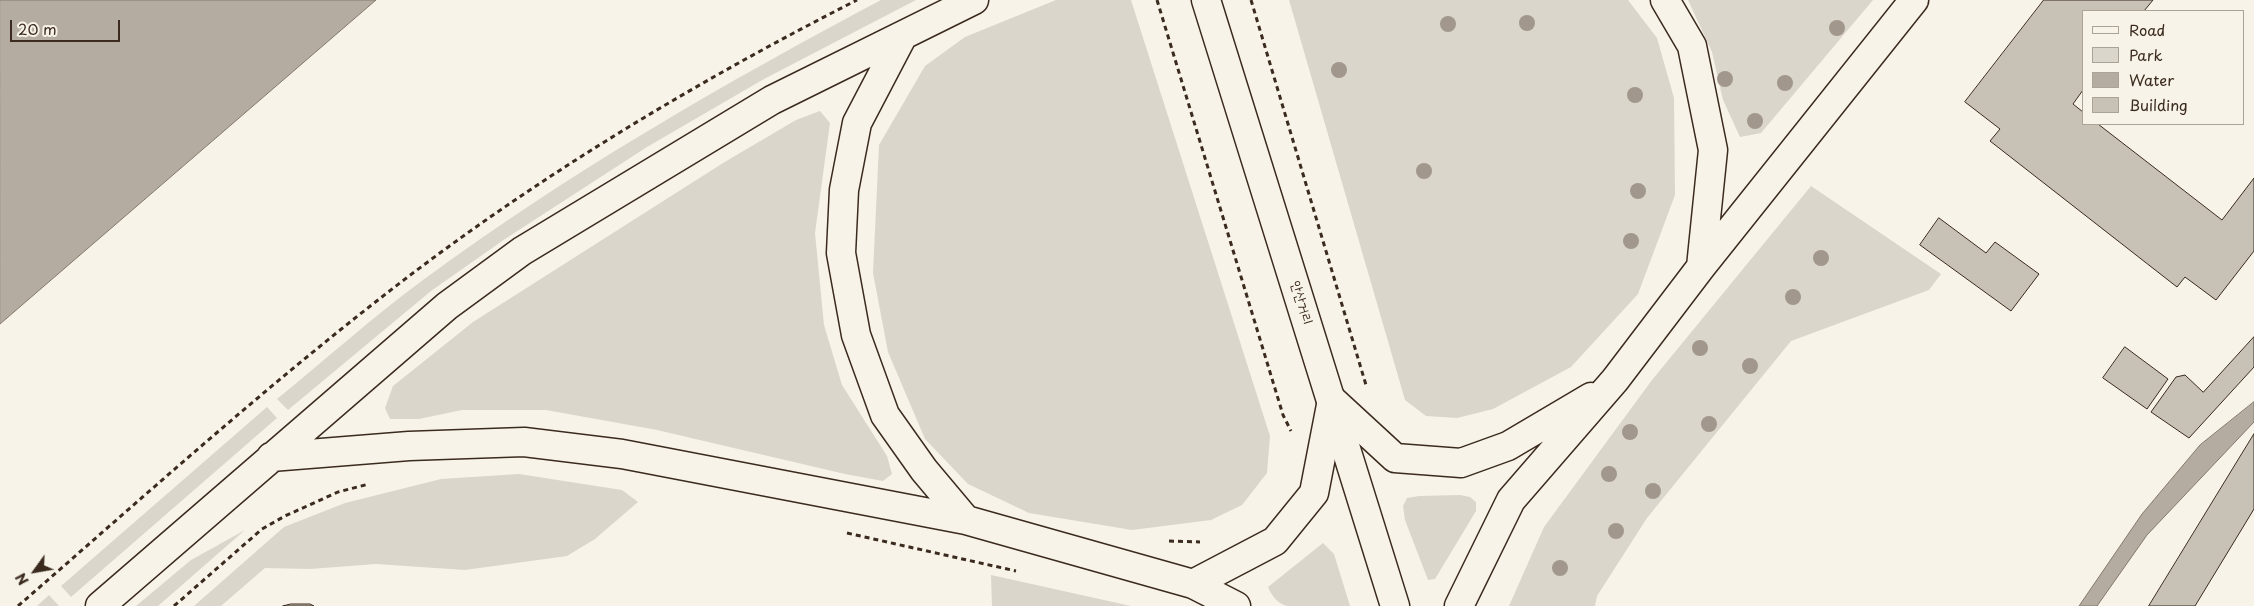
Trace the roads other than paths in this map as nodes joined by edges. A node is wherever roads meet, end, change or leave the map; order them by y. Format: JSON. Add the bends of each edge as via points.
{"nodes":[{"id":1,"x":974,"y":0,"type":"edge"},
{"id":2,"x":1206,"y":0,"type":"edge"},
{"id":3,"x":1665,"y":0,"type":"edge"},
{"id":4,"x":1914,"y":0,"type":"edge"},
{"id":5,"x":902,"y":36,"type":"junction"},
{"id":6,"x":1701,"y":267,"type":"junction"},
{"id":7,"x":1610,"y":387,"type":"junction"},
{"id":8,"x":1332,"y":400,"type":"junction"},
{"id":9,"x":271,"y":457,"type":"junction"},
{"id":10,"x":966,"y":520,"type":"junction"},
{"id":11,"x":1193,"y":584,"type":"junction"},
{"id":12,"x":100,"y":606,"type":"edge"},
{"id":13,"x":1236,"y":606,"type":"edge"},
{"id":14,"x":1395,"y":606,"type":"edge"},
{"id":15,"x":1460,"y":606,"type":"edge"}],
"edges":[{"from":1,"to":5,"type":"street"},
{"from":2,"to":8,"type":"street","name":"안산거리"},
{"from":3,"to":6,"type":"street","via":[[1692,46],[1713,150]]},
{"from":4,"to":6,"type":"street"},
{"from":5,"to":9,"type":"street","via":[[772,100],[522,251],[448,306]]},
{"from":5,"to":10,"type":"street","via":[[857,123],[844,190],[841,253],[856,335],[885,415],[924,470]]},
{"from":6,"to":7,"type":"street"},
{"from":7,"to":8,"type":"street","via":[[1508,446],[1461,463],[1395,458]]},
{"from":7,"to":15,"type":"street","via":[[1510,500]]},
{"from":8,"to":11,"type":"street","via":[[1314,493],[1275,542]]},
{"from":8,"to":14,"type":"street","name":"안산거리"},
{"from":9,"to":10,"type":"street","via":[[409,446],[524,442],[622,454]]},
{"from":9,"to":12,"type":"street"},
{"from":10,"to":11,"type":"street"},
{"from":11,"to":13,"type":"street"}]}
